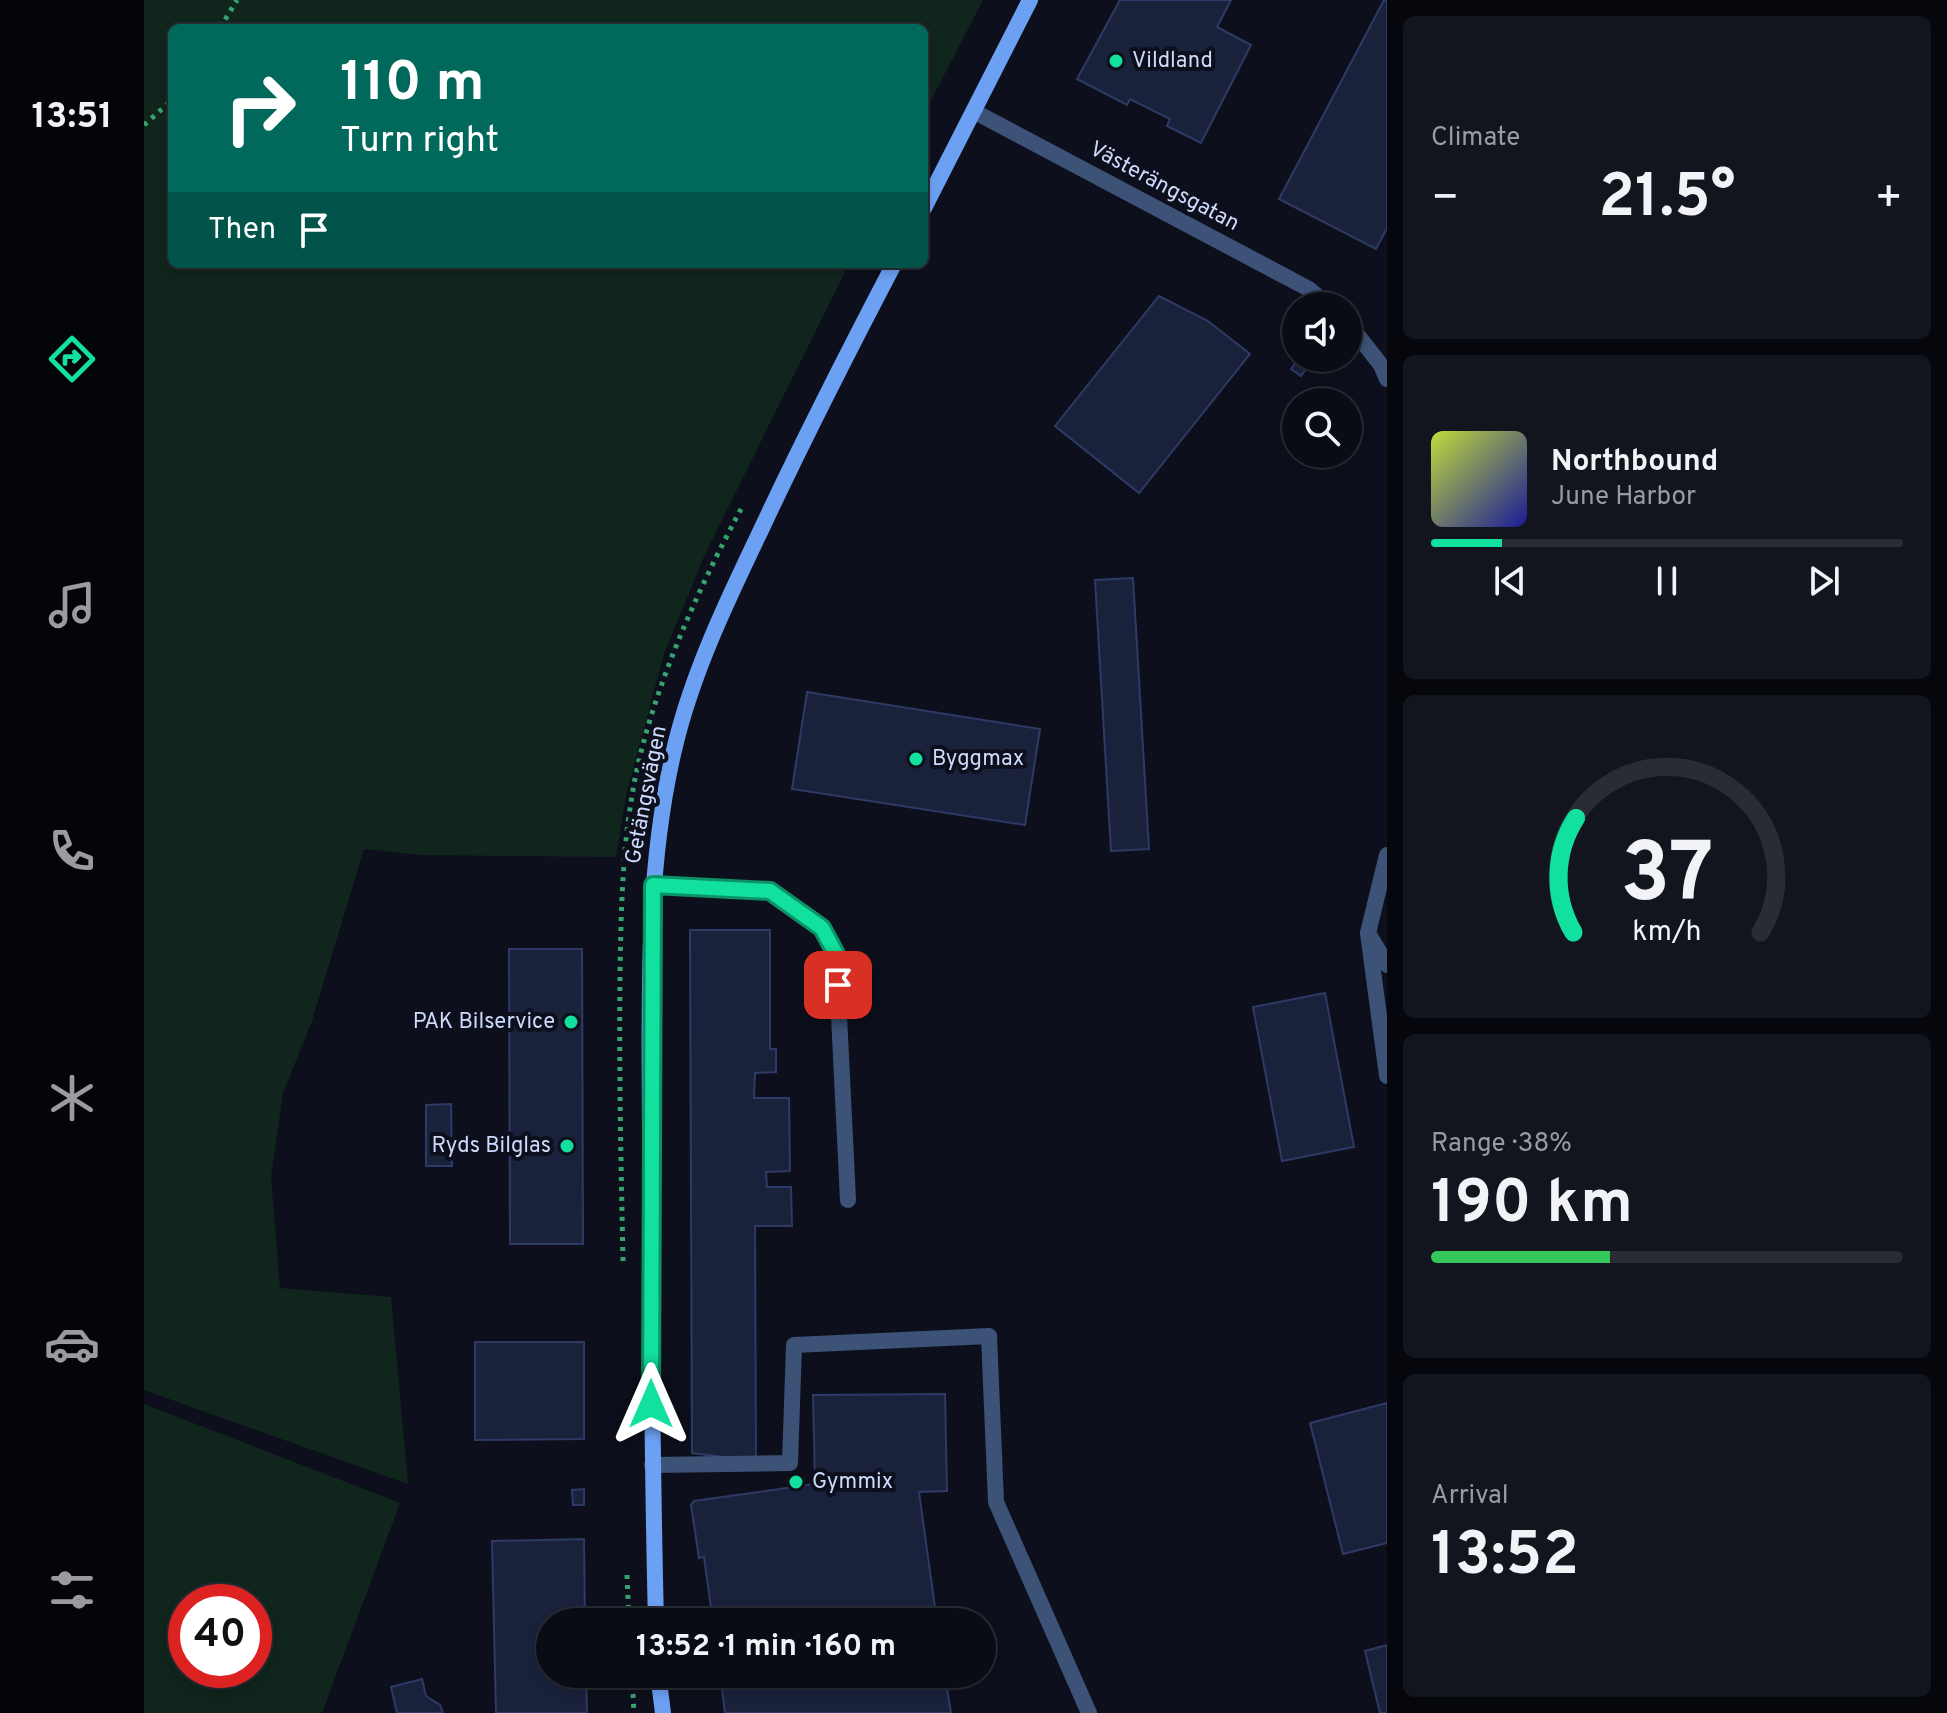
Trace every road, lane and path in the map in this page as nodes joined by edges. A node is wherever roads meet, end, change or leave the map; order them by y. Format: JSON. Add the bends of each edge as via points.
{"nodes":[{"id":1,"x":237,"y":0,"type":"edge"},
{"id":2,"x":1030,"y":0,"type":"edge"},
{"id":3,"x":222,"y":24,"type":"edge"},
{"id":4,"x":168,"y":104,"type":"edge"},
{"id":5,"x":975,"y":112,"type":"junction"},
{"id":6,"x":144,"y":125,"type":"edge"},
{"id":7,"x":928,"y":200,"type":"edge"},
{"id":8,"x":892,"y":268,"type":"edge"},
{"id":9,"x":1313,"y":292,"type":"edge"},
{"id":10,"x":1362,"y":341,"type":"edge"},
{"id":11,"x":1387,"y":379,"type":"edge"},
{"id":12,"x":1387,"y":855,"type":"edge"},
{"id":13,"x":653,"y":885,"type":"junction"},
{"id":14,"x":1368,"y":933,"type":"junction"},
{"id":15,"x":1387,"y":965,"type":"edge"},
{"id":16,"x":1387,"y":1076,"type":"edge"},
{"id":17,"x":848,"y":1200,"type":"dead end"},
{"id":18,"x":652,"y":1465,"type":"junction"},
{"id":19,"x":656,"y":1608,"type":"edge"},
{"id":20,"x":660,"y":1688,"type":"edge"},
{"id":21,"x":663,"y":1713,"type":"edge"},
{"id":22,"x":1089,"y":1713,"type":"edge"}],
"edges":[{"from":1,"to":3,"type":"path"},
{"from":2,"to":5,"type":"street"},
{"from":4,"to":6,"type":"path"},
{"from":5,"to":7,"type":"street"},
{"from":5,"to":9,"type":"lane","name":"Västerängsgatan"},
{"from":8,"to":13,"type":"street","name":"Getängsvägen","via":[[825,394],[705,654],[675,746]]},
{"from":10,"to":11,"type":"lane"},
{"from":12,"to":14,"type":"lane"},
{"from":13,"to":17,"type":"lane","via":[[770,891],[822,928],[836,954]]},
{"from":13,"to":18,"type":"street","name":"Getängsvägen"},
{"from":14,"to":15,"type":"lane"},
{"from":14,"to":16,"type":"lane"},
{"from":18,"to":19,"type":"street","name":"Getängsvägen"},
{"from":18,"to":22,"type":"lane","via":[[790,1463],[794,1345],[989,1336],[996,1502]]},
{"from":20,"to":21,"type":"street"}]}
